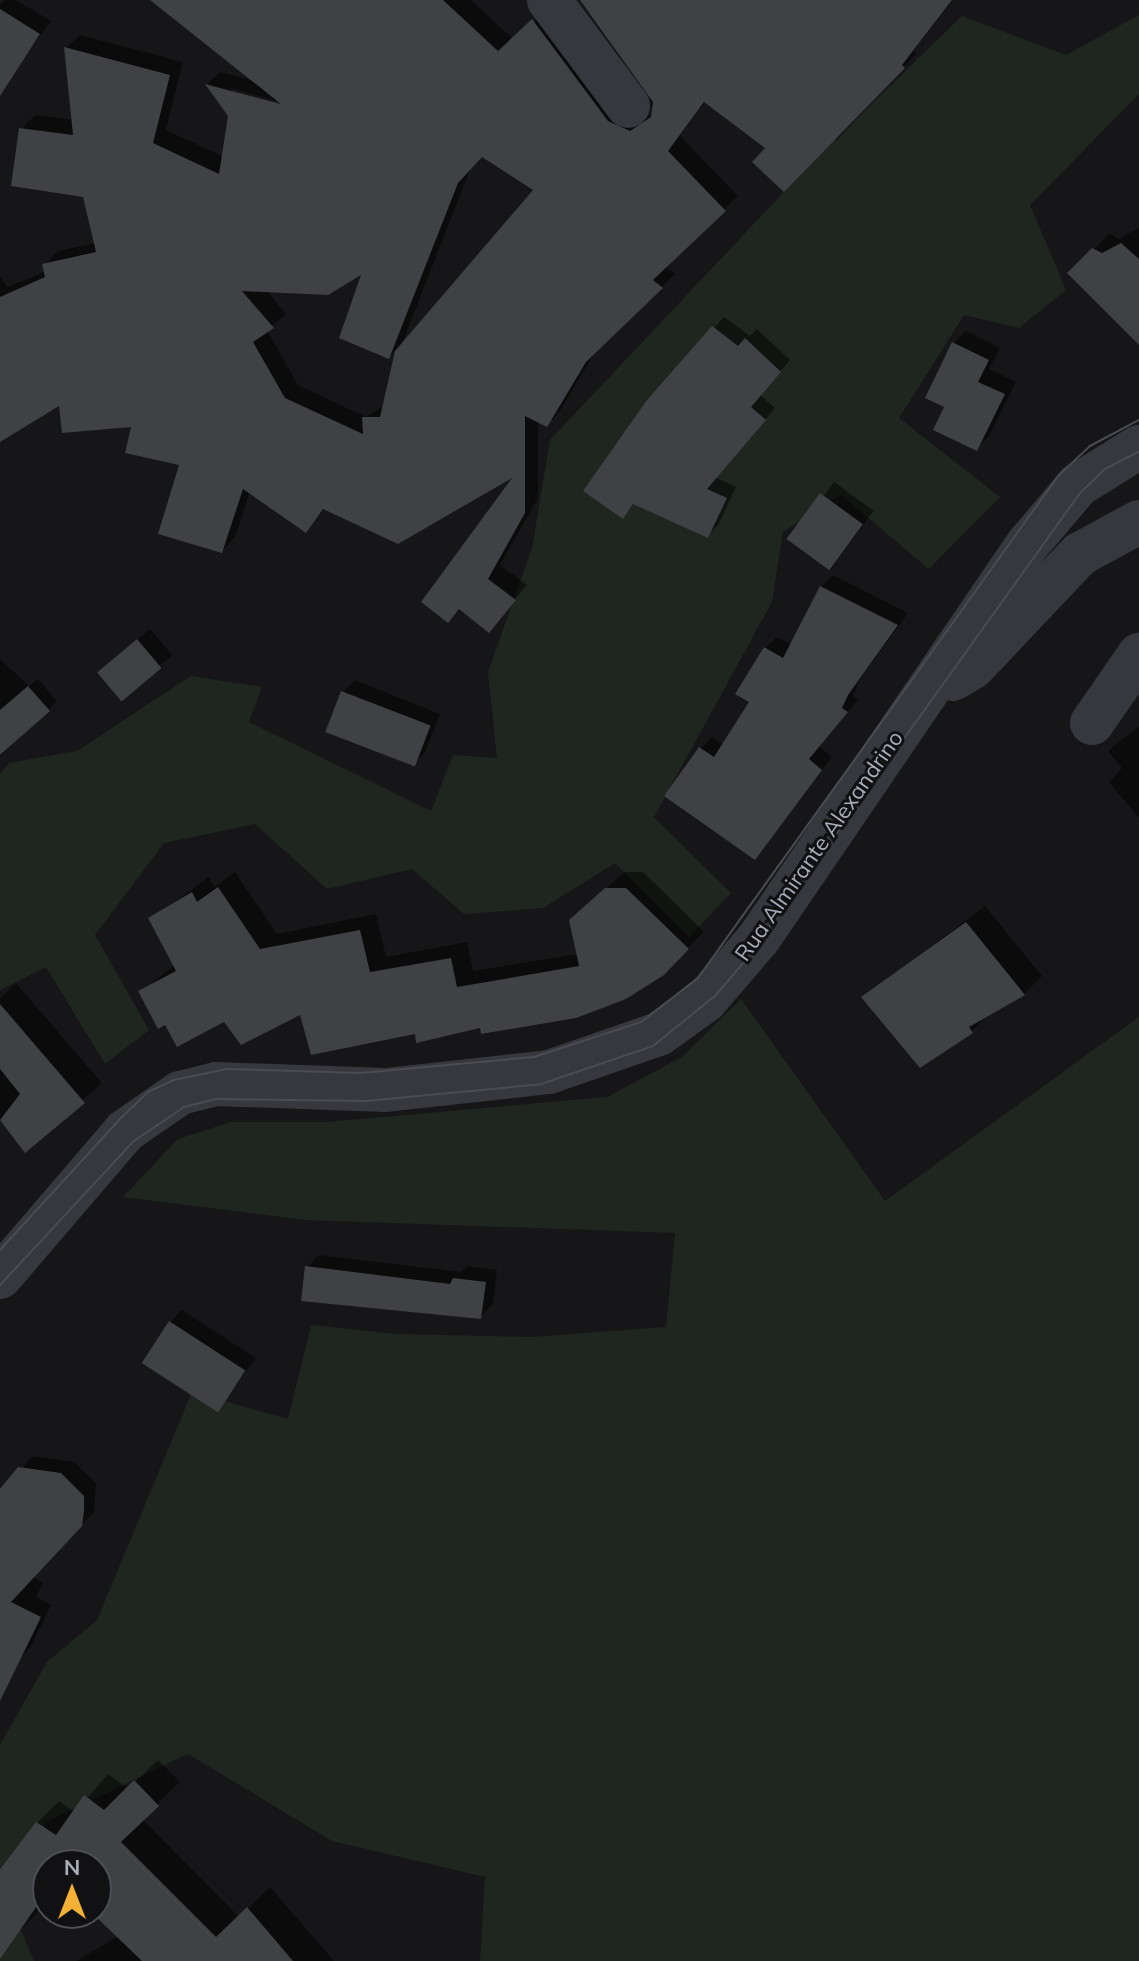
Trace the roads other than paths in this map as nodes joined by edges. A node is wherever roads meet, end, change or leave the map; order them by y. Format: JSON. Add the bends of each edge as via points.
{"nodes":[{"id":1,"x":549,"y":0,"type":"edge"},
{"id":2,"x":628,"y":106,"type":"dead end"},
{"id":3,"x":1139,"y":447,"type":"edge"},
{"id":4,"x":1139,"y":522,"type":"edge"},
{"id":5,"x":1139,"y":655,"type":"edge"},
{"id":6,"x":931,"y":686,"type":"junction"},
{"id":7,"x":1092,"y":723,"type":"dead end"},
{"id":8,"x":0,"y":1277,"type":"edge"}],
"edges":[{"from":1,"to":2,"type":"street"},
{"from":3,"to":6,"type":"street","name":"Rua Almirante Alexandrino","via":[[1078,485],[1028,544]]},
{"from":4,"to":6,"type":"street","via":[[1080,554],[973,667]]},
{"from":5,"to":7,"type":"street"},
{"from":6,"to":8,"type":"street","name":"Rua Almirante Alexandrino","via":[[759,938],[705,1001],[659,1034],[549,1072],[386,1090],[216,1084],[180,1093],[125,1131]]}]}
